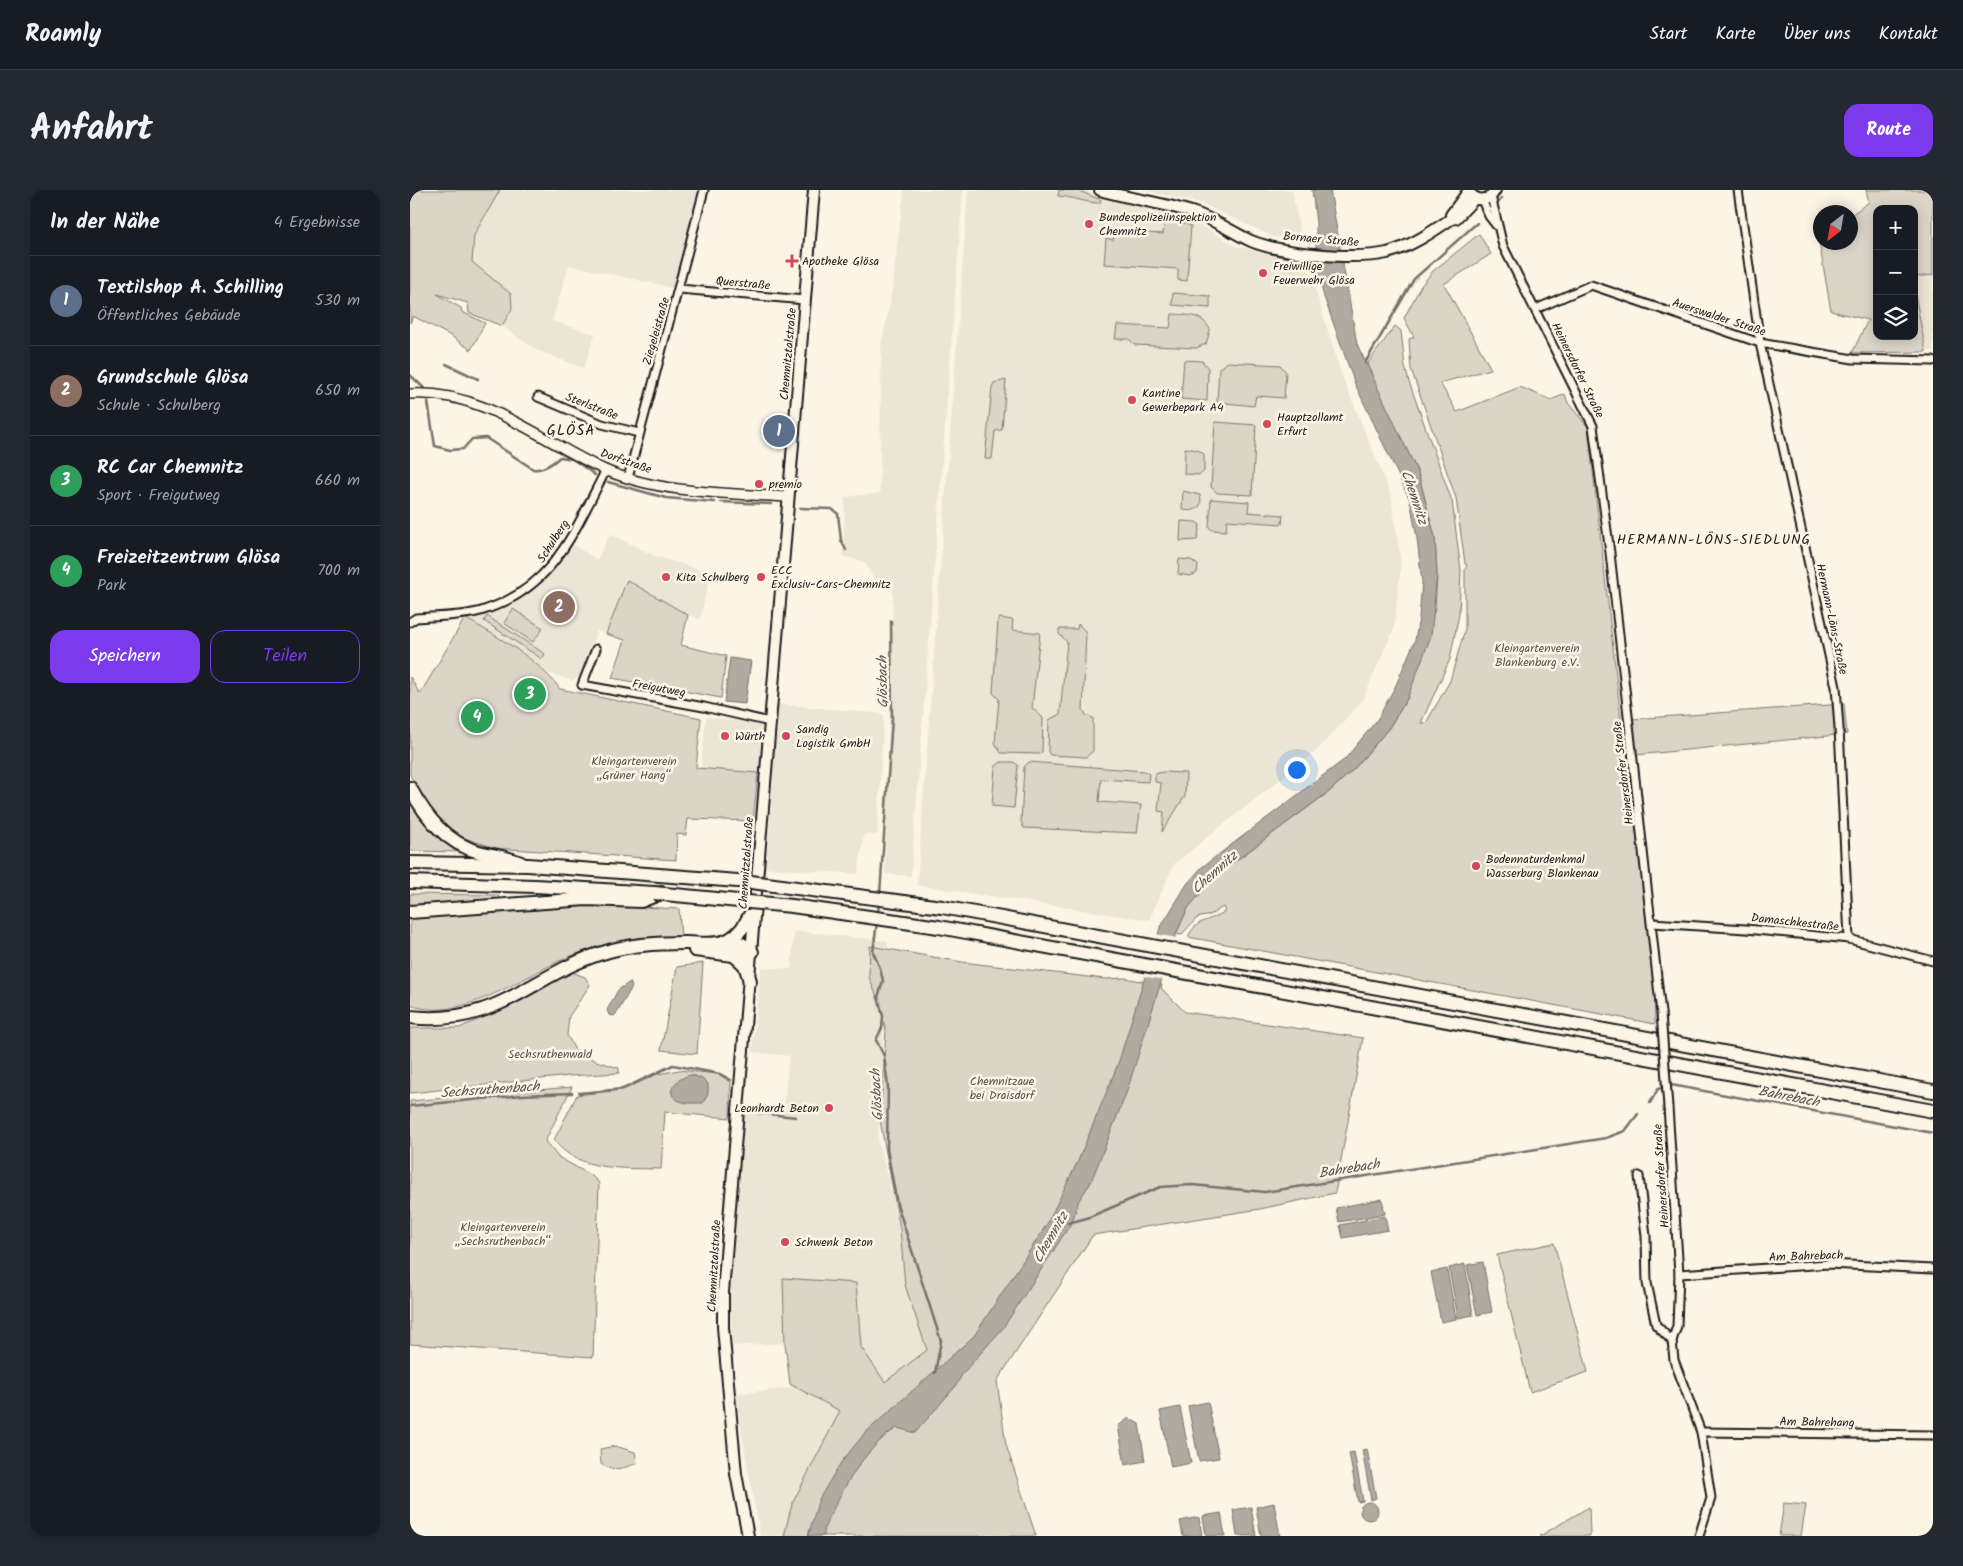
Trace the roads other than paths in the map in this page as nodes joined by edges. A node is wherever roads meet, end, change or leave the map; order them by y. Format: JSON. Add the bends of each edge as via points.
{"nodes":[{"id":1,"x":704,"y":190,"type":"edge"},
{"id":2,"x":814,"y":190,"type":"edge"},
{"id":3,"x":1100,"y":190,"type":"edge"},
{"id":4,"x":1738,"y":190,"type":"edge"},
{"id":5,"x":1480,"y":194,"type":"edge"},
{"id":6,"x":679,"y":289,"type":"junction"},
{"id":7,"x":805,"y":300,"type":"junction"},
{"id":8,"x":1536,"y":309,"type":"junction"},
{"id":9,"x":1760,"y":344,"type":"junction"},
{"id":10,"x":1933,"y":361,"type":"edge"},
{"id":11,"x":410,"y":394,"type":"edge"},
{"id":12,"x":538,"y":397,"type":"dead end"},
{"id":13,"x":639,"y":433,"type":"junction"},
{"id":14,"x":606,"y":470,"type":"junction"},
{"id":15,"x":628,"y":478,"type":"junction"},
{"id":16,"x":788,"y":497,"type":"junction"},
{"id":17,"x":410,"y":622,"type":"edge"},
{"id":18,"x":596,"y":649,"type":"dead end"},
{"id":19,"x":770,"y":722,"type":"junction"},
{"id":20,"x":410,"y":788,"type":"edge"},
{"id":21,"x":410,"y":862,"type":"edge"},
{"id":22,"x":528,"y":865,"type":"junction"},
{"id":23,"x":410,"y":882,"type":"edge"},
{"id":24,"x":656,"y":894,"type":"junction"},
{"id":25,"x":756,"y":903,"type":"junction"},
{"id":26,"x":410,"y":912,"type":"edge"},
{"id":27,"x":1652,"y":923,"type":"junction"},
{"id":28,"x":1849,"y":940,"type":"junction"},
{"id":29,"x":724,"y":942,"type":"junction"},
{"id":30,"x":669,"y":945,"type":"junction"},
{"id":31,"x":752,"y":952,"type":"junction"},
{"id":32,"x":734,"y":955,"type":"junction"},
{"id":33,"x":1933,"y":961,"type":"edge"},
{"id":34,"x":750,"y":981,"type":"junction"},
{"id":35,"x":410,"y":1010,"type":"edge"},
{"id":36,"x":410,"y":1017,"type":"edge"},
{"id":37,"x":451,"y":1018,"type":"junction"},
{"id":38,"x":1933,"y":1091,"type":"edge"},
{"id":39,"x":1933,"y":1111,"type":"edge"},
{"id":40,"x":1638,"y":1176,"type":"dead end"},
{"id":41,"x":1933,"y":1269,"type":"edge"},
{"id":42,"x":1679,"y":1274,"type":"junction"},
{"id":43,"x":1672,"y":1341,"type":"junction"},
{"id":44,"x":1701,"y":1432,"type":"junction"},
{"id":45,"x":1933,"y":1435,"type":"edge"},
{"id":46,"x":748,"y":1536,"type":"edge"},
{"id":47,"x":1699,"y":1536,"type":"edge"}],
"edges":[{"from":1,"to":6,"type":"street","name":"Ziegeleistraße"},
{"from":2,"to":7,"type":"main road","name":"Chemnitztalstraße"},
{"from":3,"to":5,"type":"main road","name":"Bornaer Straße","via":[[1184,210],[1251,241],[1284,250],[1353,255],[1399,248],[1450,219]]},
{"from":4,"to":9,"type":"street","name":"Hermann-Löns-Straße"},
{"from":5,"to":8,"type":"street","name":"Heinersdorfer Straße"},
{"from":6,"to":7,"type":"street","name":"Querstraße"},
{"from":6,"to":13,"type":"street","name":"Ziegeleistraße"},
{"from":7,"to":16,"type":"main road","name":"Chemnitztalstraße"},
{"from":8,"to":9,"type":"street","name":"Auerswalder Straße","via":[[1590,286]]},
{"from":8,"to":27,"type":"street","name":"Heinersdorfer Straße","via":[[1593,426],[1598,452]]},
{"from":9,"to":10,"type":"street","name":"Auerswalder Straße","via":[[1853,359]]},
{"from":9,"to":28,"type":"street","name":"Hermann-Löns-Straße","via":[[1836,687]]},
{"from":11,"to":14,"type":"street","name":"Dorfstraße","via":[[448,396],[474,404]]},
{"from":12,"to":13,"type":"street","name":"Sterlstraße","via":[[602,424]]},
{"from":13,"to":15,"type":"street","name":"Ziegeleistraße"},
{"from":14,"to":15,"type":"street","name":"Dorfstraße"},
{"from":14,"to":17,"type":"street","name":"Schulberg","via":[[568,542],[546,573],[514,596],[480,611],[416,618]]},
{"from":15,"to":16,"type":"street","name":"Dorfstraße","via":[[708,492]]},
{"from":16,"to":19,"type":"main road","name":"Chemnitztalstraße"},
{"from":18,"to":19,"type":"street","name":"Freigutweg","via":[[582,685]]},
{"from":19,"to":25,"type":"main road","name":"Chemnitztalstraße"},
{"from":20,"to":22,"type":"highway","via":[[426,814],[447,836],[472,849],[503,855]]},
{"from":21,"to":22,"type":"highway"},
{"from":22,"to":38,"type":"highway","bridge":true,"via":[[803,887],[942,907]]},
{"from":23,"to":24,"type":"highway"},
{"from":24,"to":26,"type":"highway","via":[[641,901],[586,899]]},
{"from":24,"to":39,"type":"highway","bridge":true,"via":[[792,906],[939,927]]},
{"from":25,"to":29,"type":"highway","via":[[740,931]]},
{"from":25,"to":31,"type":"main road","name":"Chemnitztalstraße"},
{"from":27,"to":28,"type":"street","name":"Damaschkestraße","via":[[1746,928]]},
{"from":27,"to":42,"type":"street","name":"Heinersdorfer Straße","bridge":true},
{"from":28,"to":33,"type":"street","name":"Damaschkestraße"},
{"from":29,"to":30,"type":"highway"},
{"from":29,"to":31,"type":"highway","via":[[742,944]]},
{"from":30,"to":32,"type":"highway"},
{"from":30,"to":37,"type":"highway","via":[[635,945],[602,953],[572,965],[500,1004]]},
{"from":31,"to":32,"type":"highway"},
{"from":31,"to":34,"type":"main road","name":"Chemnitztalstraße"},
{"from":32,"to":34,"type":"highway","via":[[745,965]]},
{"from":34,"to":46,"type":"main road","name":"Chemnitztalstraße","via":[[723,1292],[736,1474]]},
{"from":35,"to":37,"type":"highway","via":[[434,1012]]},
{"from":36,"to":37,"type":"highway"},
{"from":40,"to":43,"type":"street","name":"Heinersdorfer Straße","via":[[1646,1236],[1647,1283],[1656,1325]]},
{"from":41,"to":42,"type":"street","name":"Am Bahrebach","via":[[1828,1264]]},
{"from":42,"to":43,"type":"street","name":"Heinersdorfer Straße"},
{"from":43,"to":44,"type":"street","name":"Heinersdorfer Straße","via":[[1674,1360]]},
{"from":44,"to":45,"type":"street","name":"Am Bahrehang"},
{"from":44,"to":47,"type":"street","name":"Heinersdorfer Straße","via":[[1711,1498]]}]}
